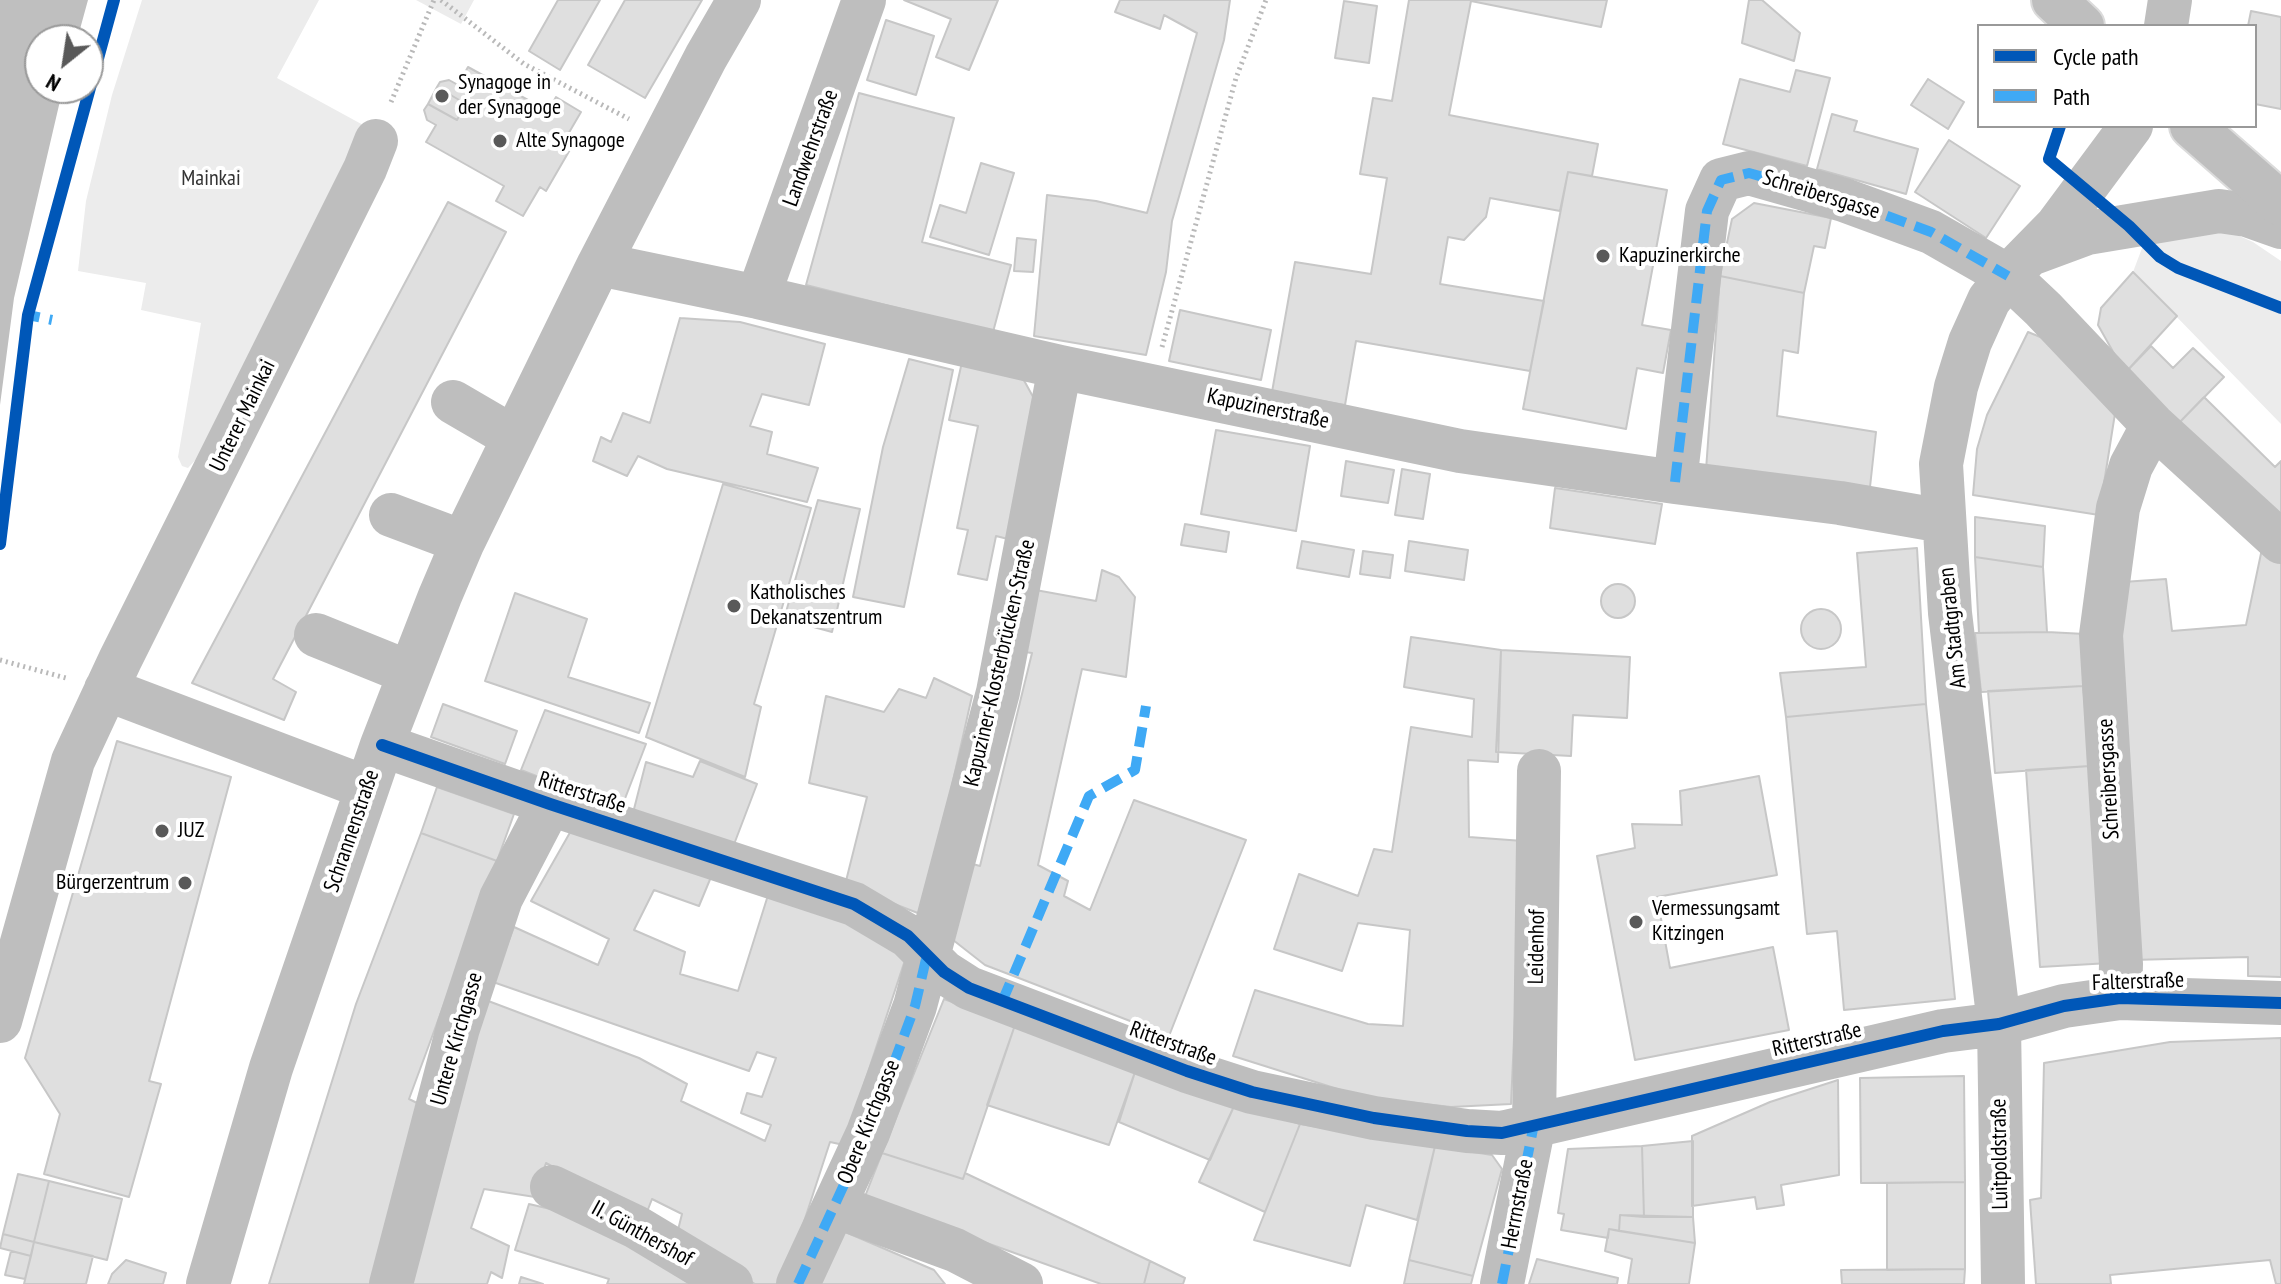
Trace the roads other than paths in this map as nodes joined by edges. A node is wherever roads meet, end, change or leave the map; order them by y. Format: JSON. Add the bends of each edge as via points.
{"nodes":[{"id":1,"x":739,"y":0,"type":"edge"},
{"id":2,"x":864,"y":0,"type":"edge"},
{"id":3,"x":2054,"y":0,"type":"edge"},
{"id":4,"x":2170,"y":0,"type":"edge"},
{"id":5,"x":2080,"y":24,"type":"edge"},
{"id":6,"x":2166,"y":24,"type":"edge"},
{"id":7,"x":2130,"y":128,"type":"edge"},
{"id":8,"x":2194,"y":128,"type":"edge"},
{"id":9,"x":376,"y":141,"type":"road end"},
{"id":10,"x":2272,"y":190,"type":"edge"},
{"id":11,"x":2281,"y":227,"type":"edge"},
{"id":12,"x":599,"y":264,"type":"junction"},
{"id":13,"x":2019,"y":265,"type":"junction"},
{"id":14,"x":758,"y":297,"type":"junction"},
{"id":15,"x":1060,"y":367,"type":"junction"},
{"id":16,"x":453,"y":402,"type":"dead end"},
{"id":17,"x":2153,"y":425,"type":"junction"},
{"id":18,"x":513,"y":437,"type":"junction"},
{"id":19,"x":1675,"y":482,"type":"junction"},
{"id":20,"x":391,"y":515,"type":"dead end"},
{"id":21,"x":1943,"y":521,"type":"junction"},
{"id":22,"x":463,"y":542,"type":"junction"},
{"id":23,"x":2281,"y":542,"type":"edge"},
{"id":24,"x":316,"y":635,"type":"dead end"},
{"id":25,"x":410,"y":673,"type":"junction"},
{"id":26,"x":106,"y":689,"type":"junction"},
{"id":27,"x":382,"y":745,"type":"junction"},
{"id":28,"x":1539,"y":771,"type":"dead end"},
{"id":29,"x":367,"y":788,"type":"junction"},
{"id":30,"x":550,"y":804,"type":"junction"},
{"id":31,"x":927,"y":955,"type":"junction"},
{"id":32,"x":2120,"y":998,"type":"junction"},
{"id":33,"x":2281,"y":1003,"type":"edge"},
{"id":34,"x":0,"y":1021,"type":"edge"},
{"id":35,"x":1999,"y":1024,"type":"junction"},
{"id":36,"x":1534,"y":1124,"type":"junction"},
{"id":37,"x":552,"y":1187,"type":"dead end"},
{"id":38,"x":835,"y":1206,"type":"junction"},
{"id":39,"x":208,"y":1284,"type":"edge"},
{"id":40,"x":391,"y":1284,"type":"edge"},
{"id":41,"x":731,"y":1284,"type":"edge"},
{"id":42,"x":798,"y":1284,"type":"edge"},
{"id":43,"x":1021,"y":1284,"type":"edge"},
{"id":44,"x":1502,"y":1284,"type":"edge"},
{"id":45,"x":2003,"y":1284,"type":"edge"}],
"edges":[{"from":1,"to":12,"type":"street"},
{"from":2,"to":14,"type":"street","name":"Landwehrstraße"},
{"from":3,"to":5,"type":"street"},
{"from":4,"to":6,"type":"street"},
{"from":7,"to":13,"type":"street","name":"Am Stadtgraben","via":[[2056,227]]},
{"from":8,"to":10,"type":"street"},
{"from":9,"to":26,"type":"street","name":"Unterer Mainkai"},
{"from":11,"to":13,"type":"street","via":[[2219,211],[2087,233]]},
{"from":12,"to":14,"type":"street","name":"Kapuzinerstraße"},
{"from":12,"to":18,"type":"street","name":"Schrannenstraße"},
{"from":13,"to":17,"type":"street","name":"Schreibersgasse","via":[[2043,309]]},
{"from":13,"to":19,"type":"street","name":"Schreibersgasse","via":[[1844,200],[1749,173],[1721,180],[1707,211]]},
{"from":13,"to":21,"type":"street","name":"Am Stadtgraben","via":[[1989,300],[1956,387],[1941,464]]},
{"from":14,"to":15,"type":"street","name":"Kapuzinerstraße"},
{"from":15,"to":19,"type":"street","name":"Kapuzinerstraße","via":[[1460,451]]},
{"from":15,"to":31,"type":"street","name":"Kapuziner-Klosterbrücken-Straße","via":[[998,692]]},
{"from":16,"to":18,"type":"street"},
{"from":17,"to":23,"type":"street","name":"Schreibersgasse"},
{"from":17,"to":32,"type":"street","name":"Schreibersgasse","via":[[2131,466],[2118,508],[2101,635]]},
{"from":18,"to":22,"type":"street","name":"Schrannenstraße"},
{"from":19,"to":21,"type":"street","name":"Kapuzinerstraße"},
{"from":20,"to":22,"type":"street"},
{"from":21,"to":35,"type":"street","name":"Am Stadtgraben"},
{"from":22,"to":25,"type":"street","name":"Schrannenstraße"},
{"from":24,"to":25,"type":"street"},
{"from":25,"to":27,"type":"street","name":"Schrannenstraße"},
{"from":26,"to":29,"type":"street"},
{"from":26,"to":34,"type":"street","name":"Unterer Mainkai","via":[[73,761]]},
{"from":27,"to":29,"type":"street","name":"Schrannenstraße"},
{"from":27,"to":30,"type":"street","name":"Ritterstraße"},
{"from":28,"to":36,"type":"street","name":"Leidenhof"},
{"from":29,"to":39,"type":"street","name":"Schrannenstraße","via":[[271,1068]]},
{"from":30,"to":31,"type":"street","name":"Ritterstraße","via":[[854,904],[908,936]]},
{"from":30,"to":40,"type":"street","name":"Untere Kirchgasse","via":[[496,913],[458,1028]]},
{"from":31,"to":36,"type":"street","name":"Ritterstraße","via":[[969,988],[1252,1092],[1467,1131],[1502,1133]]},
{"from":31,"to":38,"type":"street","name":"Obere Kirchgasse","via":[[915,1006]]},
{"from":32,"to":33,"type":"street","name":"Falterstraße"},
{"from":32,"to":35,"type":"street","name":"Falterstraße"},
{"from":35,"to":36,"type":"street","name":"Ritterstraße","via":[[1943,1031]]},
{"from":35,"to":45,"type":"street","name":"Luitpoldstraße"},
{"from":36,"to":44,"type":"street","name":"Herrnstraße"},
{"from":37,"to":41,"type":"street","name":"II. Günthershof","via":[[636,1227]]},
{"from":38,"to":42,"type":"street","name":"Obere Kirchgasse"},
{"from":38,"to":43,"type":"street","via":[[955,1250]]}]}
